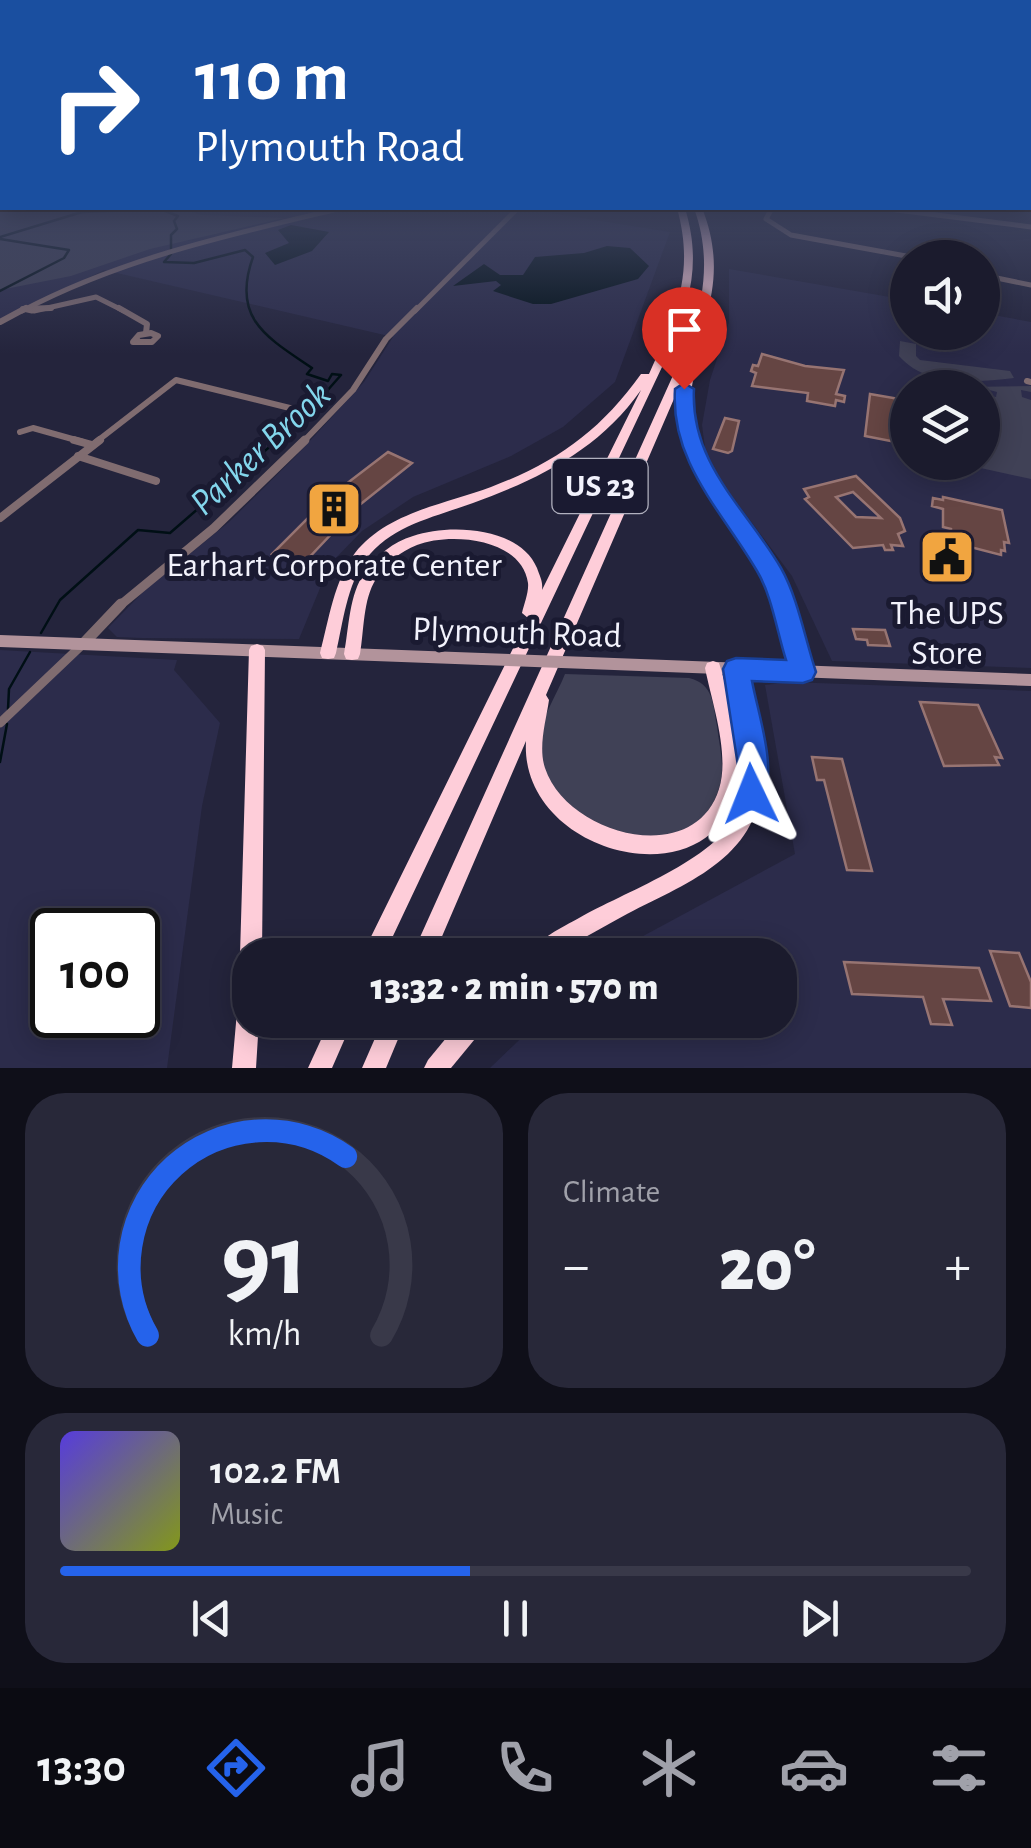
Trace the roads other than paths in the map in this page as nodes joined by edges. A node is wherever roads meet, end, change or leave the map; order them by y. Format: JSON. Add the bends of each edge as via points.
{"nodes":[{"id":1,"x":157,"y":254,"type":"edge"},
{"id":2,"x":472,"y":254,"type":"edge"},
{"id":3,"x":691,"y":254,"type":"edge"},
{"id":4,"x":710,"y":254,"type":"edge"},
{"id":5,"x":713,"y":276,"type":"junction"},
{"id":6,"x":1000,"y":278,"type":"edge"},
{"id":7,"x":1031,"y":283,"type":"edge"},
{"id":8,"x":23,"y":309,"type":"junction"},
{"id":9,"x":0,"y":322,"type":"edge"},
{"id":10,"x":146,"y":333,"type":"dead end"},
{"id":11,"x":672,"y":333,"type":"junction"},
{"id":12,"x":306,"y":412,"type":"dead end"},
{"id":13,"x":20,"y":432,"type":"dead end"},
{"id":14,"x":92,"y":445,"type":"junction"},
{"id":15,"x":78,"y":456,"type":"junction"},
{"id":16,"x":156,"y":481,"type":"dead end"},
{"id":17,"x":0,"y":518,"type":"edge"},
{"id":18,"x":0,"y":641,"type":"edge"},
{"id":19,"x":83,"y":644,"type":"junction"},
{"id":20,"x":258,"y":650,"type":"junction"},
{"id":21,"x":328,"y":653,"type":"junction"},
{"id":22,"x":352,"y":654,"type":"junction"},
{"id":23,"x":713,"y":668,"type":"junction"},
{"id":24,"x":736,"y":669,"type":"junction"},
{"id":25,"x":803,"y":672,"type":"junction"},
{"id":26,"x":1031,"y":680,"type":"edge"},
{"id":27,"x":542,"y":687,"type":"junction"},
{"id":28,"x":497,"y":696,"type":"junction"},
{"id":29,"x":0,"y":723,"type":"edge"},
{"id":30,"x":251,"y":938,"type":"edge"},
{"id":31,"x":382,"y":938,"type":"edge"},
{"id":32,"x":431,"y":938,"type":"edge"},
{"id":33,"x":567,"y":938,"type":"edge"},
{"id":34,"x":246,"y":1038,"type":"edge"},
{"id":35,"x":334,"y":1038,"type":"edge"},
{"id":36,"x":387,"y":1038,"type":"edge"},
{"id":37,"x":461,"y":1038,"type":"edge"},
{"id":38,"x":244,"y":1068,"type":"edge"},
{"id":39,"x":320,"y":1068,"type":"edge"},
{"id":40,"x":374,"y":1068,"type":"edge"},
{"id":41,"x":436,"y":1068,"type":"edge"}],
"edges":[{"from":1,"to":8,"type":"street"},
{"from":2,"to":19,"type":"street","via":[[386,339],[353,390],[273,473]]},
{"from":3,"to":11,"type":"highway","number":"US 23"},
{"from":4,"to":5,"type":"highway","number":"US 23"},
{"from":5,"to":25,"type":"highway","via":[[708,320],[684,389],[686,430],[700,468],[771,572]]},
{"from":5,"to":27,"type":"highway","number":"US 23","via":[[685,364]]},
{"from":6,"to":7,"type":"street"},
{"from":8,"to":9,"type":"street"},
{"from":8,"to":10,"type":"street","via":[[44,312],[64,301],[96,297],[142,319]]},
{"from":11,"to":21,"type":"highway","via":[[619,414],[590,442],[526,478],[414,519],[374,541],[352,570]]},
{"from":11,"to":28,"type":"highway","number":"US 23"},
{"from":12,"to":14,"type":"street","via":[[176,380]]},
{"from":13,"to":14,"type":"street","via":[[33,428]]},
{"from":14,"to":15,"type":"street"},
{"from":15,"to":16,"type":"street"},
{"from":15,"to":17,"type":"street"},
{"from":18,"to":19,"type":"main road","name":"Plymouth Road"},
{"from":19,"to":20,"type":"main road","name":"Plymouth Road"},
{"from":19,"to":29,"type":"street"},
{"from":20,"to":21,"type":"main road","name":"Plymouth Road"},
{"from":20,"to":30,"type":"highway"},
{"from":21,"to":22,"type":"main road","name":"Plymouth Road"},
{"from":22,"to":23,"type":"main road","name":"Plymouth Road","bridge":true},
{"from":22,"to":28,"type":"highway","via":[[364,590],[380,562],[418,538],[483,535],[518,554],[536,584],[534,605]]},
{"from":23,"to":24,"type":"main road","name":"Plymouth Road"},
{"from":23,"to":27,"type":"highway","via":[[731,767],[727,793],[716,817],[694,834],[662,844],[630,846],[594,836],[557,806],[536,770]]},
{"from":24,"to":25,"type":"main road","name":"Plymouth Road"},
{"from":24,"to":33,"type":"highway","via":[[753,766],[744,822],[725,846],[693,868]]},
{"from":25,"to":26,"type":"main road","name":"Plymouth Road"},
{"from":27,"to":32,"type":"highway","number":"US 23"},
{"from":28,"to":31,"type":"highway","number":"US 23"},
{"from":34,"to":38,"type":"highway"},
{"from":35,"to":39,"type":"highway"},
{"from":36,"to":40,"type":"highway"},
{"from":37,"to":41,"type":"highway"}]}
